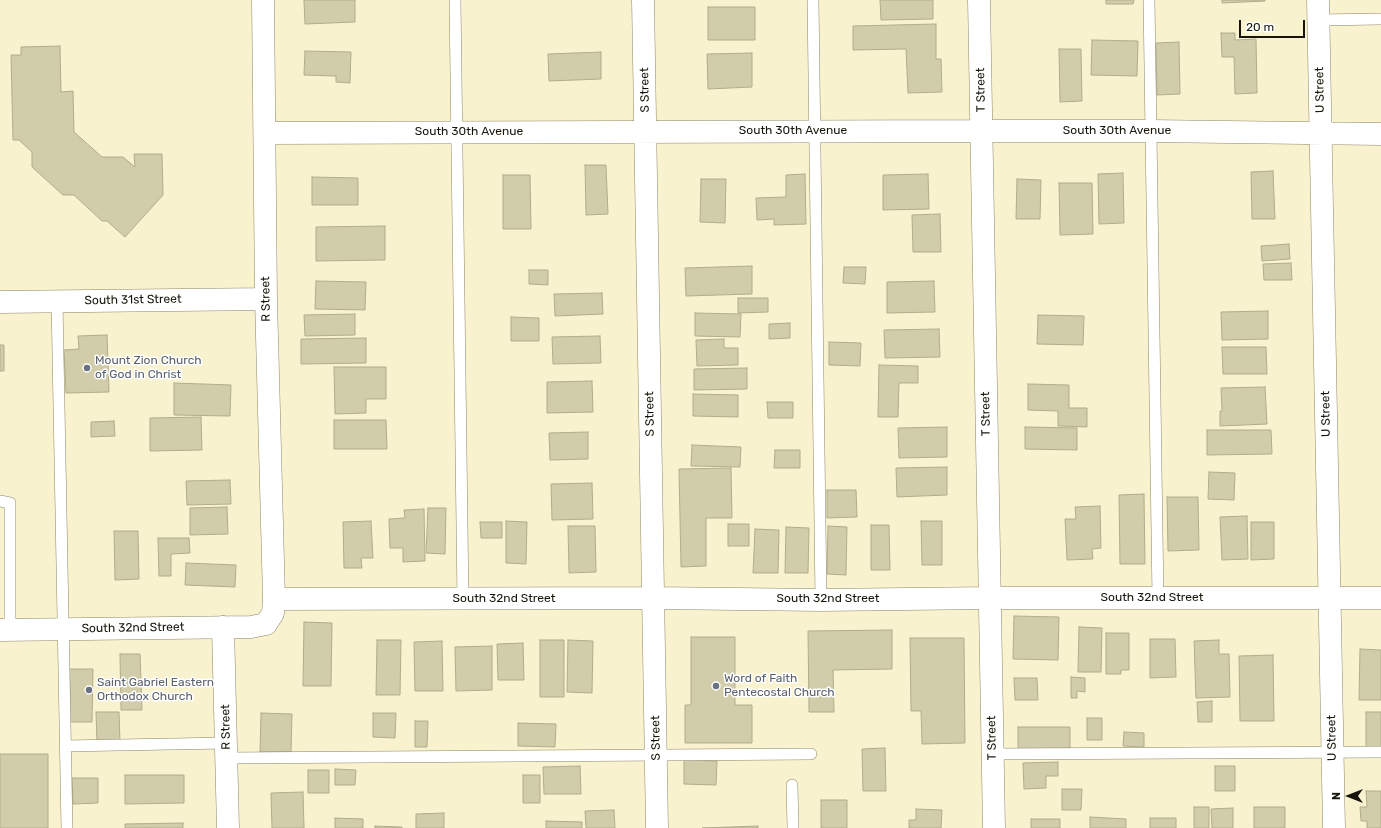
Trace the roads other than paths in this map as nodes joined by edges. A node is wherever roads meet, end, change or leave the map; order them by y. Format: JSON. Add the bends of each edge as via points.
{"nodes":[{"id":1,"x":263,"y":0,"type":"edge"},
{"id":2,"x":455,"y":0,"type":"edge"},
{"id":3,"x":643,"y":0,"type":"edge"},
{"id":4,"x":812,"y":0,"type":"edge"},
{"id":5,"x":979,"y":0,"type":"edge"},
{"id":6,"x":1149,"y":0,"type":"edge"},
{"id":7,"x":1318,"y":10,"type":"edge"},
{"id":8,"x":1381,"y":18,"type":"edge"},
{"id":9,"x":814,"y":131,"type":"junction"},
{"id":10,"x":982,"y":131,"type":"junction"},
{"id":11,"x":1151,"y":131,"type":"junction"},
{"id":12,"x":457,"y":132,"type":"junction"},
{"id":13,"x":646,"y":132,"type":"junction"},
{"id":14,"x":265,"y":133,"type":"junction"},
{"id":15,"x":1320,"y":133,"type":"junction"},
{"id":16,"x":1381,"y":134,"type":"edge"},
{"id":17,"x":266,"y":299,"type":"junction"},
{"id":18,"x":57,"y":301,"type":"junction"},
{"id":19,"x":0,"y":302,"type":"edge"},
{"id":20,"x":0,"y":501,"type":"edge"},
{"id":21,"x":653,"y":598,"type":"junction"},
{"id":22,"x":990,"y":598,"type":"junction"},
{"id":23,"x":1158,"y":598,"type":"junction"},
{"id":24,"x":1330,"y":598,"type":"junction"},
{"id":25,"x":1381,"y":598,"type":"edge"},
{"id":26,"x":274,"y":599,"type":"junction"},
{"id":27,"x":463,"y":600,"type":"junction"},
{"id":28,"x":821,"y":600,"type":"junction"},
{"id":29,"x":266,"y":624,"type":"joint"},
{"id":30,"x":223,"y":627,"type":"junction"},
{"id":31,"x":64,"y":629,"type":"junction"},
{"id":32,"x":5,"y":630,"type":"edge"},
{"id":33,"x":65,"y":746,"type":"junction"},
{"id":34,"x":226,"y":750,"type":"junction"},
{"id":35,"x":1332,"y":752,"type":"junction"},
{"id":36,"x":1381,"y":752,"type":"edge"},
{"id":37,"x":811,"y":754,"type":"dead end"},
{"id":38,"x":993,"y":754,"type":"junction"},
{"id":39,"x":656,"y":756,"type":"junction"},
{"id":40,"x":792,"y":785,"type":"dead end"},
{"id":41,"x":67,"y":828,"type":"edge"},
{"id":42,"x":228,"y":828,"type":"edge"},
{"id":43,"x":658,"y":828,"type":"edge"},
{"id":44,"x":793,"y":828,"type":"edge"},
{"id":45,"x":994,"y":828,"type":"edge"},
{"id":46,"x":1334,"y":828,"type":"edge"}],
"edges":[{"from":1,"to":14,"type":"street","name":"R Street"},
{"from":2,"to":12,"type":"lane"},
{"from":3,"to":13,"type":"street","name":"S Street"},
{"from":4,"to":9,"type":"lane"},
{"from":5,"to":10,"type":"street","name":"T Street"},
{"from":6,"to":11,"type":"lane"},
{"from":7,"to":8,"type":"lane"},
{"from":7,"to":15,"type":"street","name":"U Street"},
{"from":9,"to":10,"type":"street","name":"South 30th Avenue"},
{"from":9,"to":13,"type":"street","name":"South 30th Avenue"},
{"from":9,"to":28,"type":"lane"},
{"from":10,"to":11,"type":"street","name":"South 30th Avenue"},
{"from":10,"to":22,"type":"street","name":"T Street"},
{"from":11,"to":15,"type":"street","name":"South 30th Avenue"},
{"from":11,"to":23,"type":"lane"},
{"from":12,"to":13,"type":"street","name":"South 30th Avenue"},
{"from":12,"to":14,"type":"street","name":"South 30th Avenue"},
{"from":12,"to":27,"type":"lane"},
{"from":13,"to":21,"type":"street","name":"S Street"},
{"from":14,"to":17,"type":"street","name":"R Street"},
{"from":15,"to":16,"type":"street"},
{"from":15,"to":24,"type":"street","name":"U Street"},
{"from":17,"to":18,"type":"street","name":"South 31st Street"},
{"from":17,"to":26,"type":"street","name":"R Street"},
{"from":18,"to":19,"type":"street","name":"South 31st Street"},
{"from":18,"to":31,"type":"lane"},
{"from":20,"to":32,"type":"lane","via":[[10,502]]},
{"from":21,"to":27,"type":"street","name":"South 32nd Street"},
{"from":21,"to":28,"type":"street","name":"South 32nd Street"},
{"from":21,"to":39,"type":"street","name":"S Street"},
{"from":22,"to":23,"type":"street","name":"South 32nd Street"},
{"from":22,"to":28,"type":"street","name":"South 32nd Street"},
{"from":22,"to":38,"type":"street","name":"T Street"},
{"from":23,"to":24,"type":"street","name":"South 32nd Street"},
{"from":24,"to":25,"type":"street","name":"South 32nd Street"},
{"from":24,"to":35,"type":"street","name":"U Street"},
{"from":26,"to":27,"type":"street","name":"South 32nd Street"},
{"from":26,"to":29,"type":"street","name":"R Street","via":[[273,613]]},
{"from":29,"to":30,"type":"street","name":"South 32nd Street"},
{"from":30,"to":31,"type":"street","name":"South 32nd Street"},
{"from":30,"to":34,"type":"street","name":"R Street"},
{"from":31,"to":32,"type":"street","name":"South 32nd Street"},
{"from":31,"to":33,"type":"lane"},
{"from":33,"to":34,"type":"lane"},
{"from":33,"to":41,"type":"lane"},
{"from":34,"to":39,"type":"lane"},
{"from":34,"to":42,"type":"street","name":"R Street"},
{"from":35,"to":36,"type":"lane"},
{"from":35,"to":38,"type":"lane"},
{"from":35,"to":46,"type":"street","name":"U Street"},
{"from":37,"to":39,"type":"lane"},
{"from":38,"to":45,"type":"street","name":"T Street"},
{"from":39,"to":43,"type":"street","name":"S Street"},
{"from":40,"to":44,"type":"lane"}]}
